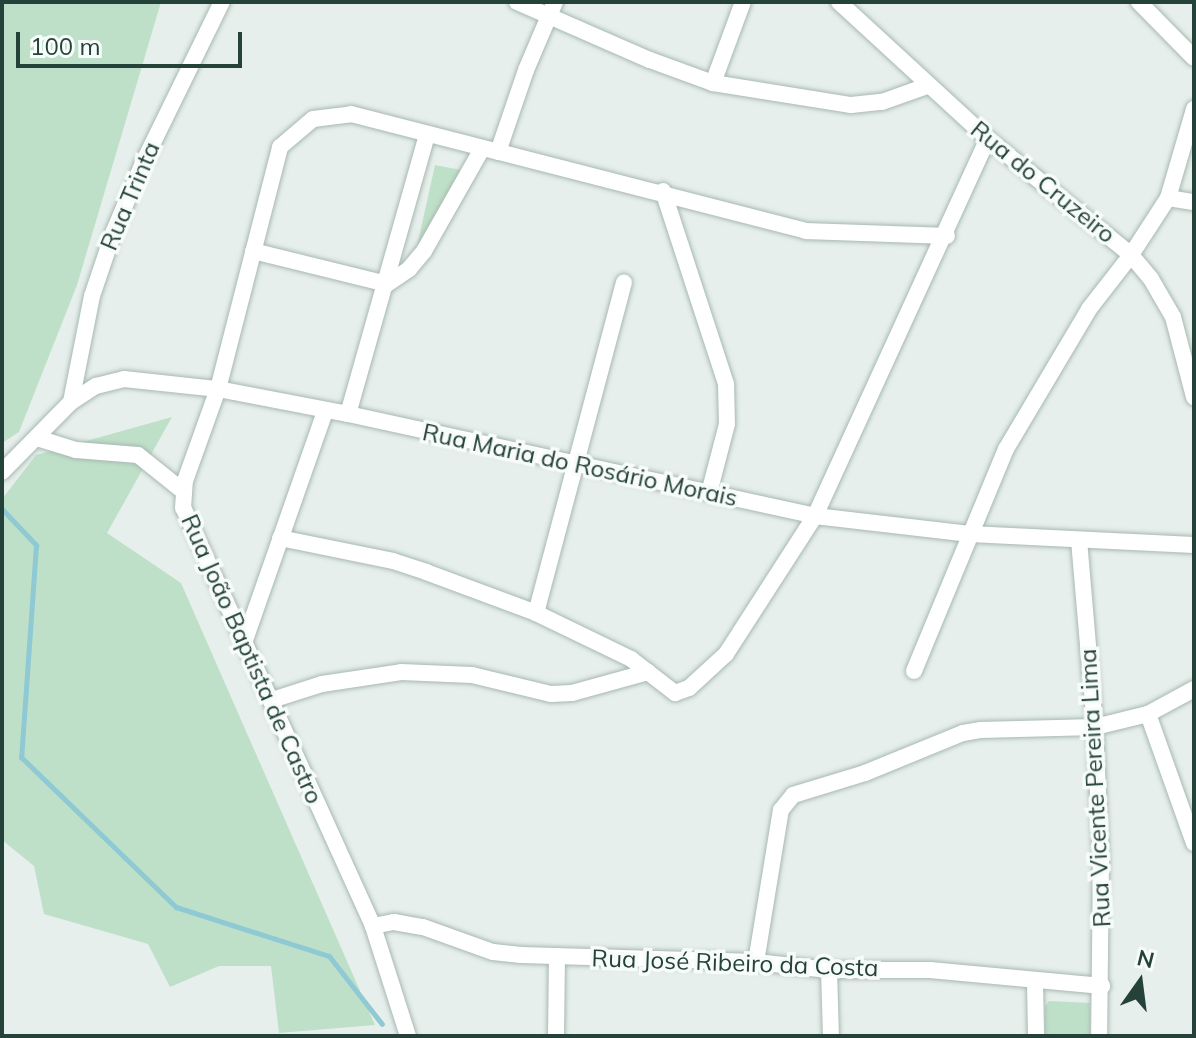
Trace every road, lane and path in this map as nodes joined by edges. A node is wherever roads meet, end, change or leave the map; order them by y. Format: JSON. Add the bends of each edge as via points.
{"nodes":[{"id":1,"x":222,"y":2,"type":"edge"},
{"id":2,"x":517,"y":2,"type":"edge"},
{"id":3,"x":743,"y":2,"type":"edge"},
{"id":4,"x":1139,"y":2,"type":"edge"},
{"id":5,"x":846,"y":4,"type":"edge"},
{"id":6,"x":550,"y":9,"type":"edge"},
{"id":7,"x":1194,"y":58,"type":"edge"},
{"id":8,"x":713,"y":83,"type":"junction"},
{"id":9,"x":927,"y":86,"type":"junction"},
{"id":10,"x":1193,"y":115,"type":"edge"},
{"id":11,"x":427,"y":135,"type":"junction"},
{"id":12,"x":988,"y":139,"type":"junction"},
{"id":13,"x":490,"y":150,"type":"junction"},
{"id":14,"x":663,"y":191,"type":"junction"},
{"id":15,"x":1168,"y":198,"type":"junction"},
{"id":16,"x":1194,"y":202,"type":"edge"},
{"id":17,"x":947,"y":236,"type":"junction"},
{"id":18,"x":253,"y":251,"type":"junction"},
{"id":19,"x":1131,"y":255,"type":"junction"},
{"id":20,"x":624,"y":283,"type":"dead end"},
{"id":21,"x":387,"y":284,"type":"junction"},
{"id":22,"x":1190,"y":354,"type":"edge"},
{"id":23,"x":218,"y":389,"type":"junction"},
{"id":24,"x":1194,"y":397,"type":"edge"},
{"id":25,"x":71,"y":402,"type":"junction"},
{"id":26,"x":325,"y":411,"type":"junction"},
{"id":27,"x":348,"y":414,"type":"junction"},
{"id":28,"x":37,"y":438,"type":"junction"},
{"id":29,"x":576,"y":466,"type":"junction"},
{"id":30,"x":2,"y":472,"type":"edge"},
{"id":31,"x":183,"y":491,"type":"junction"},
{"id":32,"x":709,"y":493,"type":"junction"},
{"id":33,"x":815,"y":516,"type":"junction"},
{"id":34,"x":970,"y":534,"type":"junction"},
{"id":35,"x":280,"y":538,"type":"junction"},
{"id":36,"x":1079,"y":540,"type":"junction"},
{"id":37,"x":1194,"y":545,"type":"edge"},
{"id":38,"x":536,"y":613,"type":"junction"},
{"id":39,"x":245,"y":640,"type":"junction"},
{"id":40,"x":914,"y":671,"type":"dead end"},
{"id":41,"x":648,"y":672,"type":"junction"},
{"id":42,"x":1194,"y":689,"type":"edge"},
{"id":43,"x":272,"y":700,"type":"junction"},
{"id":44,"x":1148,"y":714,"type":"junction"},
{"id":45,"x":1095,"y":727,"type":"junction"},
{"id":46,"x":1194,"y":843,"type":"edge"},
{"id":47,"x":373,"y":926,"type":"junction"},
{"id":48,"x":557,"y":956,"type":"junction"},
{"id":49,"x":756,"y":962,"type":"junction"},
{"id":50,"x":829,"y":970,"type":"junction"},
{"id":51,"x":1035,"y":982,"type":"junction"},
{"id":52,"x":1102,"y":986,"type":"junction"},
{"id":53,"x":408,"y":1036,"type":"edge"},
{"id":54,"x":556,"y":1036,"type":"edge"},
{"id":55,"x":831,"y":1036,"type":"edge"},
{"id":56,"x":1036,"y":1036,"type":"edge"},
{"id":57,"x":1099,"y":1036,"type":"edge"}],
"edges":[{"from":1,"to":25,"type":"street","name":"Rua Trinta","via":[[109,242],[80,345]]},
{"from":2,"to":6,"type":"street"},
{"from":3,"to":8,"type":"street"},
{"from":4,"to":7,"type":"street"},
{"from":5,"to":9,"type":"street","name":"Rua do Cruzeiro"},
{"from":6,"to":8,"type":"street"},
{"from":6,"to":13,"type":"street"},
{"from":8,"to":9,"type":"street","via":[[851,105],[882,102]]},
{"from":9,"to":12,"type":"street","name":"Rua do Cruzeiro"},
{"from":10,"to":15,"type":"street"},
{"from":11,"to":13,"type":"street"},
{"from":11,"to":18,"type":"street","name":"Rua João Baptista de Castro","via":[[351,114],[301,125],[280,147]]},
{"from":11,"to":21,"type":"street"},
{"from":12,"to":17,"type":"street"},
{"from":12,"to":19,"type":"street","name":"Rua do Cruzeiro"},
{"from":13,"to":14,"type":"street"},
{"from":13,"to":21,"type":"street","via":[[424,251]]},
{"from":14,"to":17,"type":"street","via":[[818,233]]},
{"from":14,"to":32,"type":"street","via":[[726,384],[727,424]]},
{"from":15,"to":16,"type":"street"},
{"from":15,"to":19,"type":"street"},
{"from":17,"to":33,"type":"street"},
{"from":18,"to":21,"type":"street"},
{"from":18,"to":23,"type":"street","name":"Rua João Baptista de Castro"},
{"from":19,"to":22,"type":"street","name":"Rua do Cruzeiro","via":[[1162,298]]},
{"from":19,"to":34,"type":"street","via":[[1089,309],[1036,395]]},
{"from":20,"to":29,"type":"street"},
{"from":21,"to":27,"type":"street"},
{"from":22,"to":24,"type":"street","name":"Rua do Cruzeiro"},
{"from":23,"to":25,"type":"street","name":"Rua Maria do Rosário Morais","via":[[124,379],[96,386]]},
{"from":23,"to":26,"type":"street","name":"Rua Maria do Rosário Morais"},
{"from":23,"to":31,"type":"street","name":"Rua João Baptista de Castro"},
{"from":25,"to":28,"type":"street","name":"Rua Maria do Rosário Morais"},
{"from":26,"to":27,"type":"street","name":"Rua Maria do Rosário Morais"},
{"from":26,"to":35,"type":"street"},
{"from":27,"to":29,"type":"street","name":"Rua Maria do Rosário Morais"},
{"from":28,"to":30,"type":"street","name":"Rua Maria do Rosário Morais"},
{"from":28,"to":31,"type":"street","via":[[76,450],[138,455]]},
{"from":29,"to":32,"type":"street","name":"Rua Maria do Rosário Morais"},
{"from":29,"to":38,"type":"street"},
{"from":31,"to":39,"type":"street","name":"Rua João Baptista de Castro","via":[[187,520]]},
{"from":32,"to":33,"type":"street","name":"Rua Maria do Rosário Morais"},
{"from":33,"to":34,"type":"street","name":"Rua Maria do Rosário Morais"},
{"from":33,"to":41,"type":"street","via":[[726,654],[705,675],[675,693]]},
{"from":34,"to":36,"type":"street","name":"Rua Maria do Rosário Morais"},
{"from":34,"to":40,"type":"street"},
{"from":35,"to":38,"type":"street","via":[[393,561]]},
{"from":35,"to":39,"type":"street"},
{"from":36,"to":37,"type":"street","name":"Rua Maria do Rosário Morais"},
{"from":36,"to":45,"type":"street","name":"Rua Vicente Pereira Lima"},
{"from":38,"to":41,"type":"street"},
{"from":39,"to":43,"type":"street","name":"Rua João Baptista de Castro"},
{"from":41,"to":43,"type":"street","via":[[551,694],[472,675],[401,672],[322,684]]},
{"from":42,"to":44,"type":"street"},
{"from":43,"to":47,"type":"street","name":"Rua João Baptista de Castro"},
{"from":44,"to":45,"type":"street"},
{"from":44,"to":46,"type":"street"},
{"from":45,"to":49,"type":"street","via":[[963,733],[865,773],[793,795],[781,810]]},
{"from":45,"to":52,"type":"street","name":"Rua Vicente Pereira Lima"},
{"from":47,"to":48,"type":"street","name":"Rua José Ribeiro da Costa","via":[[394,922],[493,952]]},
{"from":47,"to":53,"type":"street","name":"Rua João Baptista de Castro"},
{"from":48,"to":49,"type":"street","name":"Rua José Ribeiro da Costa"},
{"from":48,"to":54,"type":"street"},
{"from":49,"to":50,"type":"street","name":"Rua José Ribeiro da Costa"},
{"from":50,"to":51,"type":"street","name":"Rua José Ribeiro da Costa","via":[[930,970]]},
{"from":50,"to":55,"type":"street"},
{"from":51,"to":52,"type":"street","name":"Rua José Ribeiro da Costa"},
{"from":51,"to":56,"type":"street"},
{"from":52,"to":57,"type":"street","name":"Rua Vicente Pereira Lima"}]}
